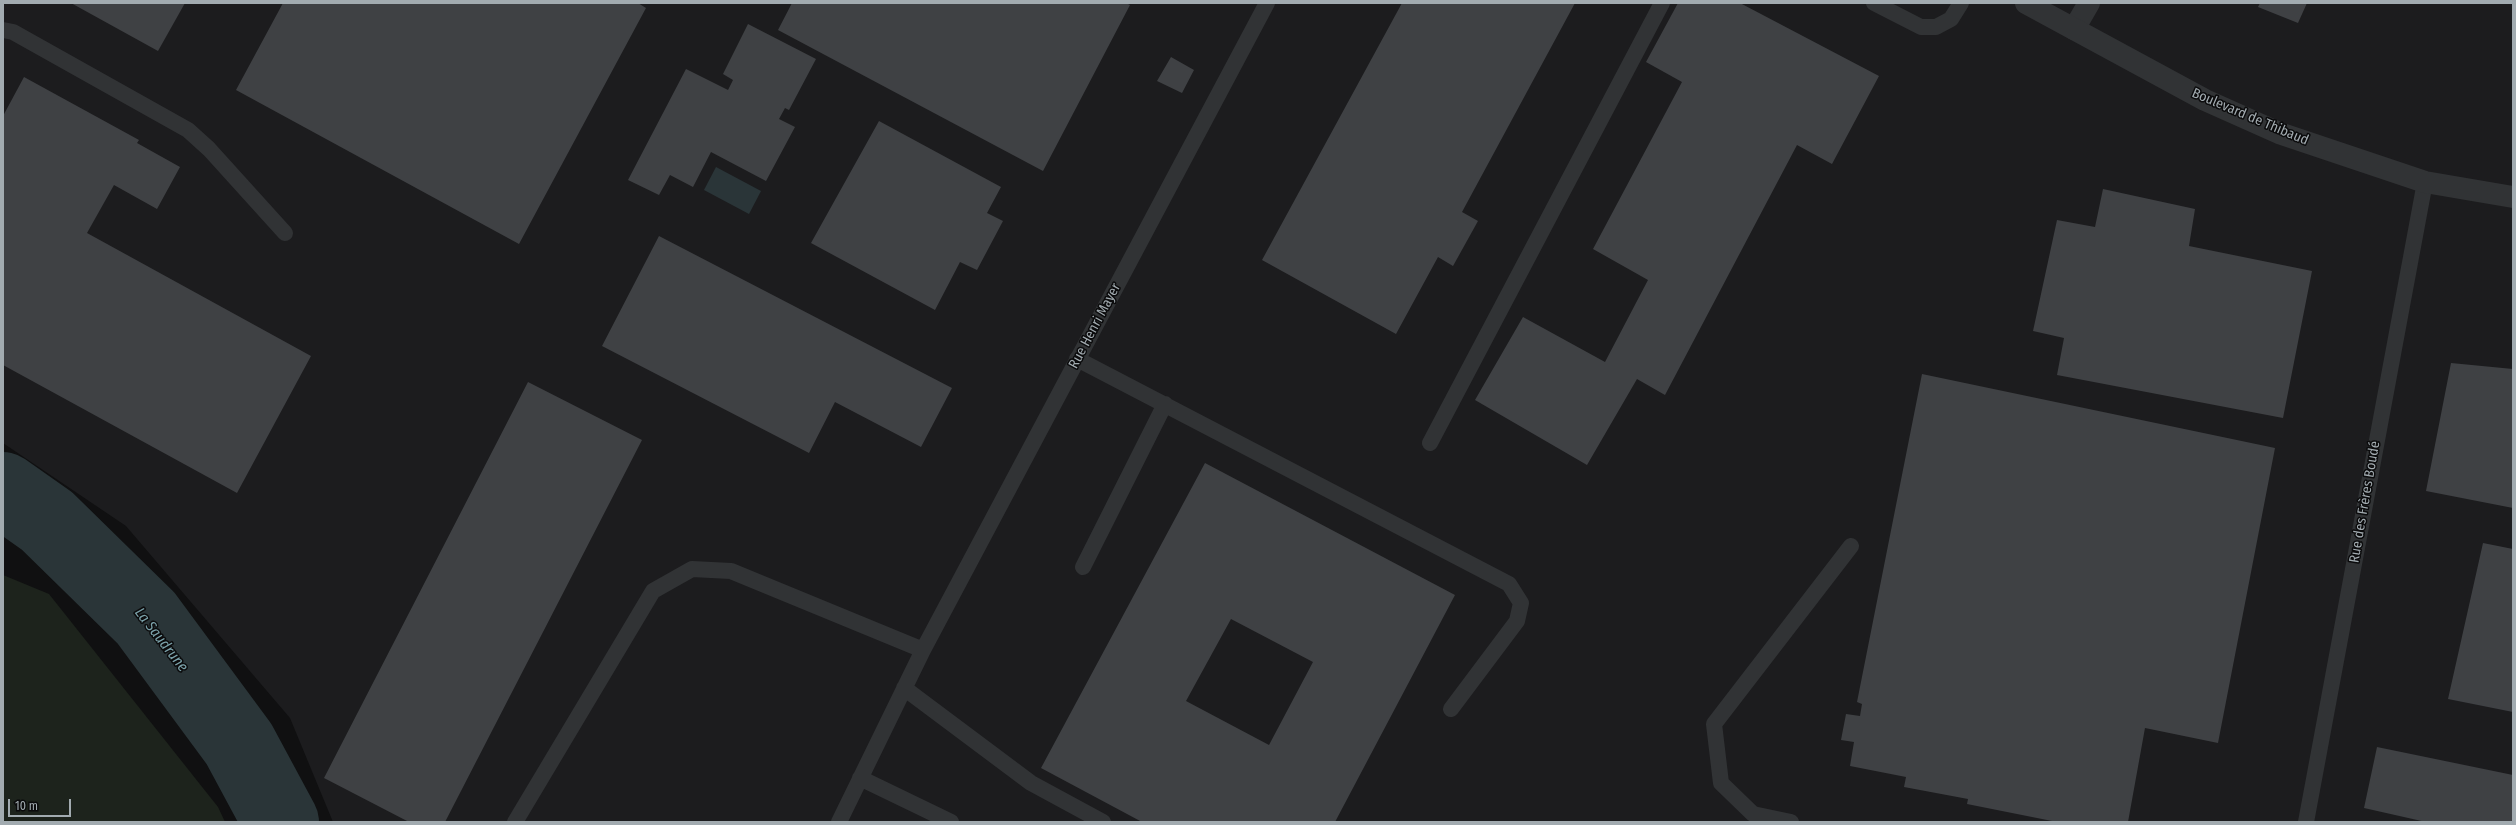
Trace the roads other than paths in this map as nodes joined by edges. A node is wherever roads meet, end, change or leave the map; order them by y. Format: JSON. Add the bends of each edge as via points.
{"nodes":[{"id":1,"x":1267,"y":3,"type":"edge"},
{"id":2,"x":1662,"y":3,"type":"edge"},
{"id":3,"x":1874,"y":3,"type":"edge"},
{"id":4,"x":1962,"y":3,"type":"edge"},
{"id":5,"x":2026,"y":3,"type":"edge"},
{"id":6,"x":2088,"y":3,"type":"edge"},
{"id":7,"x":2074,"y":29,"type":"junction"},
{"id":8,"x":3,"y":30,"type":"edge"},
{"id":9,"x":2425,"y":182,"type":"junction"},
{"id":10,"x":2513,"y":197,"type":"edge"},
{"id":11,"x":285,"y":233,"type":"dead end"},
{"id":12,"x":1078,"y":359,"type":"junction"},
{"id":13,"x":1165,"y":404,"type":"junction"},
{"id":14,"x":1430,"y":443,"type":"dead end"},
{"id":15,"x":1851,"y":546,"type":"dead end"},
{"id":16,"x":1083,"y":567,"type":"dead end"},
{"id":17,"x":923,"y":650,"type":"junction"},
{"id":18,"x":904,"y":688,"type":"junction"},
{"id":19,"x":1451,"y":709,"type":"dead end"},
{"id":20,"x":860,"y":778,"type":"junction"},
{"id":21,"x":515,"y":822,"type":"edge"},
{"id":22,"x":839,"y":822,"type":"edge"},
{"id":23,"x":951,"y":822,"type":"edge"},
{"id":24,"x":1103,"y":822,"type":"edge"},
{"id":25,"x":1791,"y":822,"type":"edge"},
{"id":26,"x":2306,"y":822,"type":"edge"}],
"edges":[{"from":1,"to":12,"type":"lane","name":"Rue Henri Mayer"},
{"from":2,"to":14,"type":"lane"},
{"from":3,"to":4,"type":"lane","via":[[1921,27],[1936,27],[1950,19]]},
{"from":5,"to":7,"type":"street","name":"Boulevard de Thibaud"},
{"from":6,"to":7,"type":"street"},
{"from":7,"to":9,"type":"street","name":"Boulevard de Thibaud","via":[[2205,100],[2279,133]]},
{"from":8,"to":11,"type":"lane","via":[[13,32],[188,130],[209,149]]},
{"from":9,"to":10,"type":"street","name":"Boulevard de Thibaud"},
{"from":9,"to":26,"type":"lane","name":"Rue des Frères Boudé"},
{"from":12,"to":13,"type":"lane"},
{"from":12,"to":17,"type":"lane","name":"Rue Henri Mayer"},
{"from":13,"to":16,"type":"lane"},
{"from":13,"to":19,"type":"lane","via":[[1509,584],[1521,603],[1517,621]]},
{"from":15,"to":25,"type":"lane","via":[[1714,724],[1721,783],[1753,814]]},
{"from":17,"to":18,"type":"lane","name":"Rue Henri Mayer"},
{"from":17,"to":21,"type":"lane","via":[[731,571],[692,569],[653,591]]},
{"from":18,"to":20,"type":"lane","name":"Rue Henri Mayer"},
{"from":18,"to":24,"type":"lane","via":[[1031,784]]},
{"from":20,"to":22,"type":"lane","name":"Rue Henri Mayer"},
{"from":20,"to":23,"type":"lane"}]}
